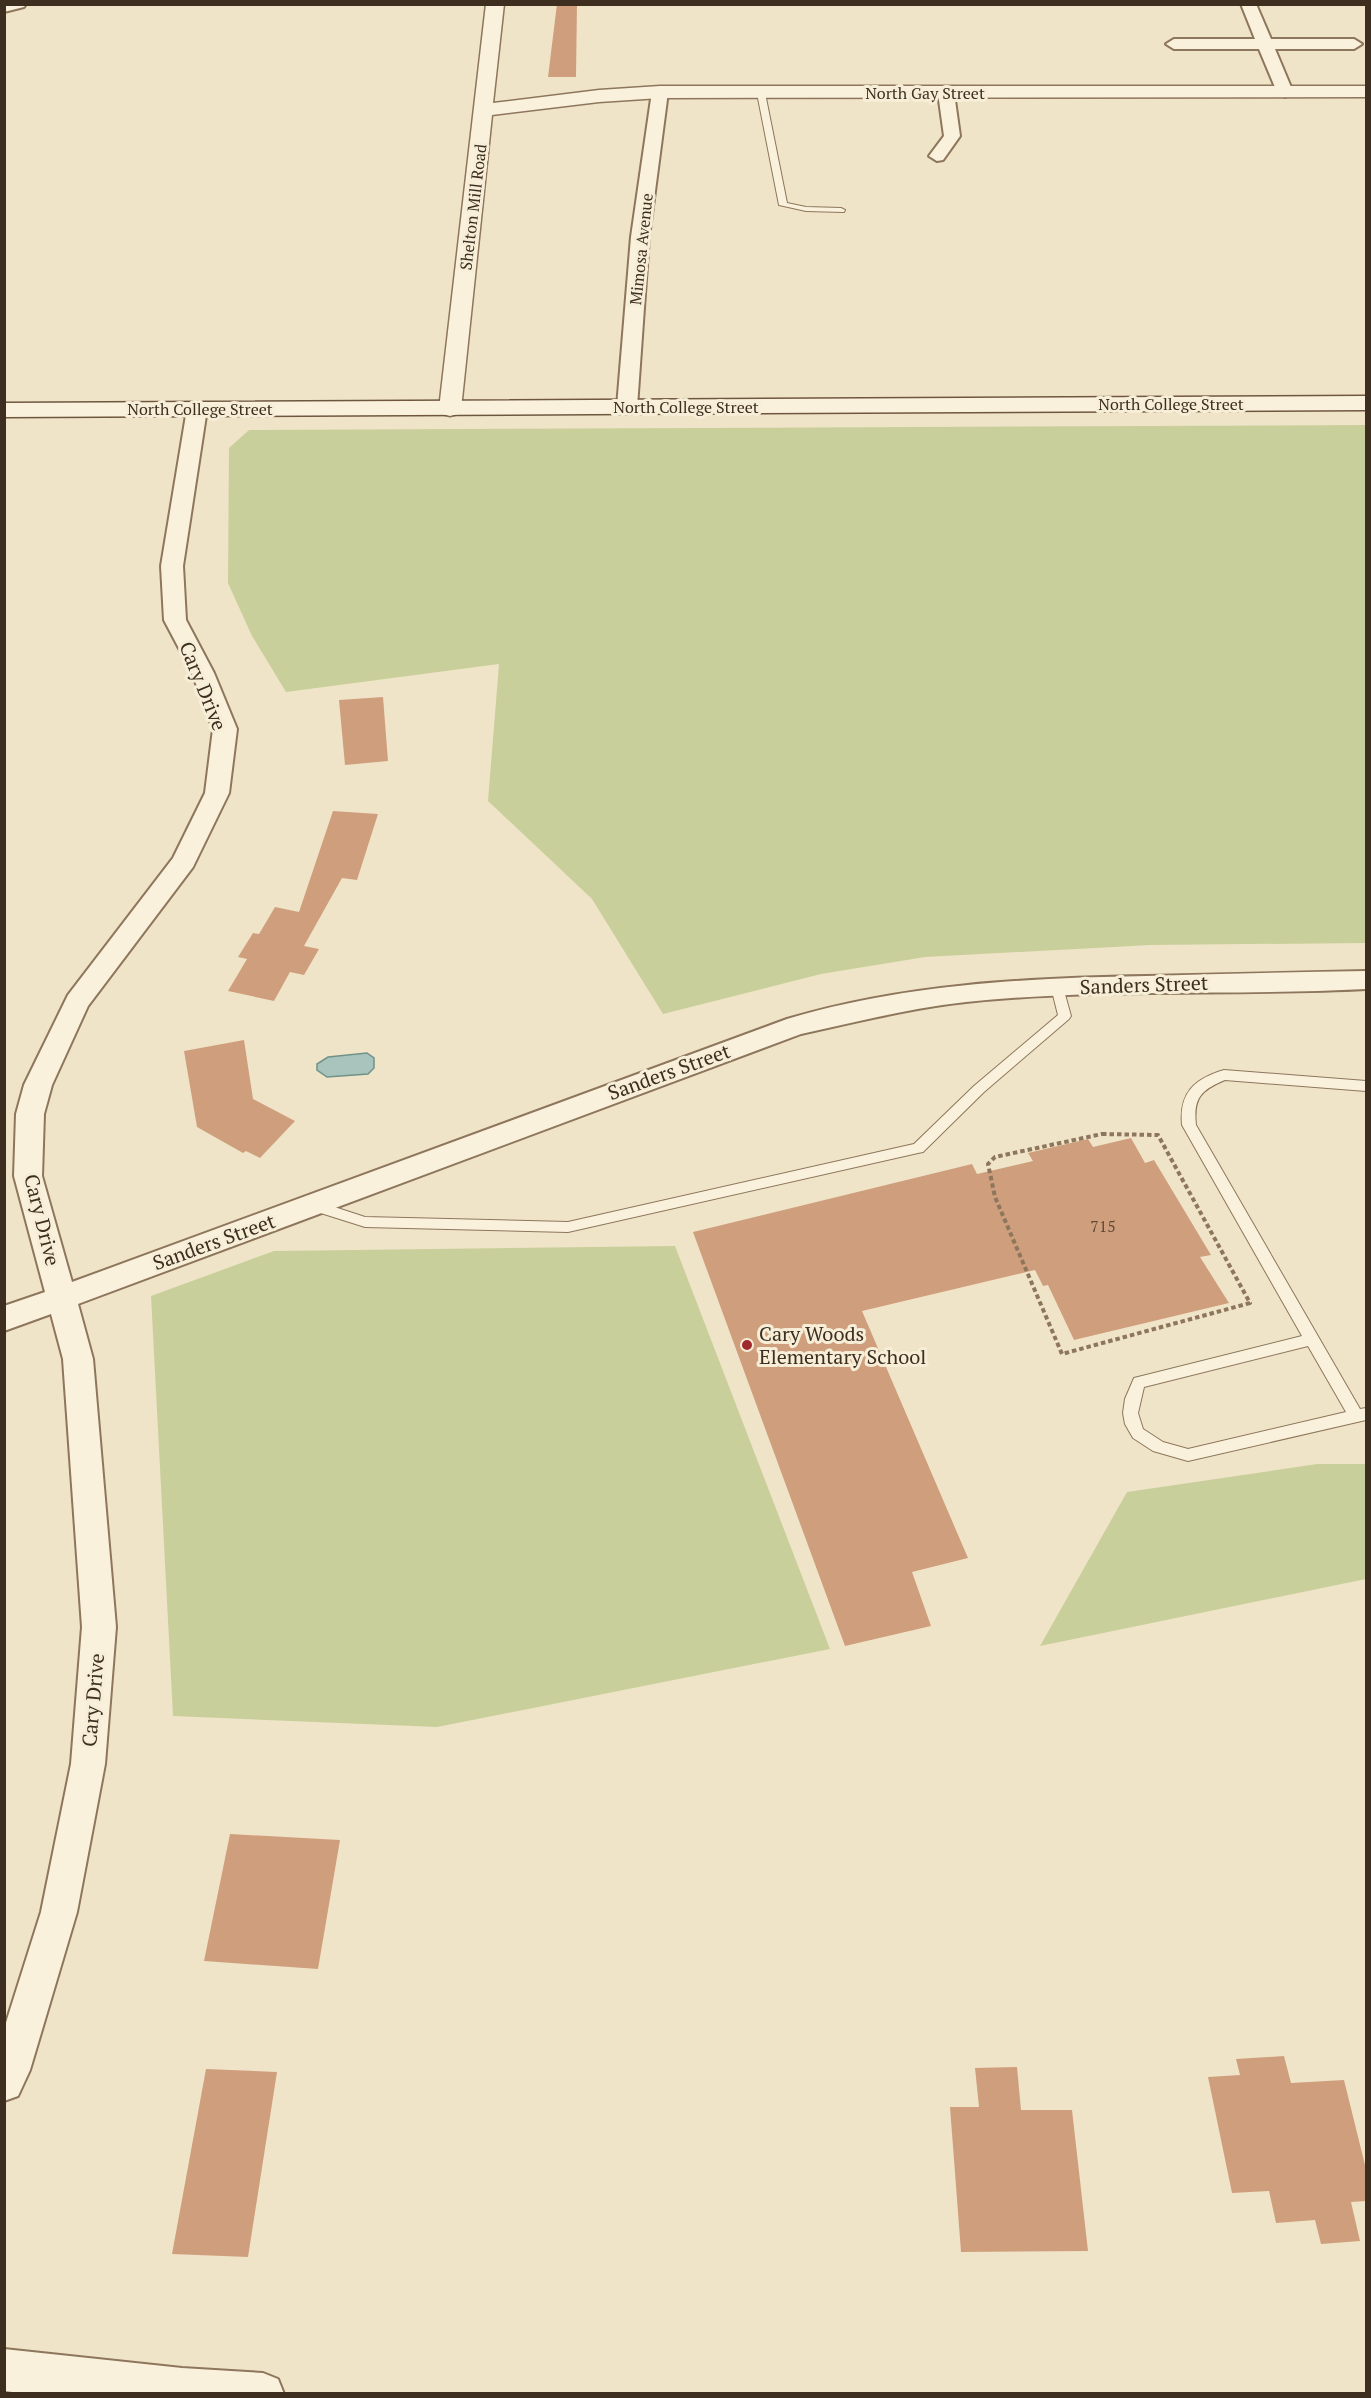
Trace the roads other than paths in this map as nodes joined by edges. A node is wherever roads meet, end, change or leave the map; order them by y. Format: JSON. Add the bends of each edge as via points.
{"nodes":[{"id":1,"x":19,"y":4,"type":"edge"},
{"id":2,"x":495,"y":4,"type":"edge"},
{"id":3,"x":1248,"y":4,"type":"edge"},
{"id":4,"x":4,"y":8,"type":"edge"},
{"id":5,"x":1174,"y":44,"type":"dead end"},
{"id":6,"x":1265,"y":44,"type":"junction"},
{"id":7,"x":1354,"y":44,"type":"dead end"},
{"id":8,"x":660,"y":92,"type":"junction"},
{"id":9,"x":1285,"y":92,"type":"junction"},
{"id":10,"x":1366,"y":92,"type":"edge"},
{"id":11,"x":761,"y":93,"type":"junction"},
{"id":12,"x":946,"y":93,"type":"junction"},
{"id":13,"x":484,"y":110,"type":"junction"},
{"id":14,"x":937,"y":156,"type":"dead end"},
{"id":15,"x":841,"y":210,"type":"dead end"},
{"id":16,"x":1366,"y":403,"type":"edge"},
{"id":17,"x":627,"y":407,"type":"junction"},
{"id":18,"x":197,"y":409,"type":"junction"},
{"id":19,"x":450,"y":409,"type":"junction"},
{"id":20,"x":4,"y":410,"type":"edge"},
{"id":21,"x":1366,"y":980,"type":"edge"},
{"id":22,"x":1057,"y":987,"type":"junction"},
{"id":23,"x":1366,"y":1086,"type":"edge"},
{"id":24,"x":313,"y":1205,"type":"junction"},
{"id":25,"x":62,"y":1299,"type":"junction"},
{"id":26,"x":4,"y":1319,"type":"edge"},
{"id":27,"x":1312,"y":1339,"type":"junction"},
{"id":28,"x":1361,"y":1415,"type":"edge"},
{"id":29,"x":4,"y":2082,"type":"edge"},
{"id":30,"x":4,"y":2370,"type":"edge"},
{"id":31,"x":263,"y":2394,"type":"edge"}],
"edges":[{"from":1,"to":4,"type":"street"},
{"from":2,"to":13,"type":"street","name":"Shelton Mill Road"},
{"from":3,"to":6,"type":"street"},
{"from":5,"to":6,"type":"street"},
{"from":6,"to":7,"type":"street"},
{"from":6,"to":9,"type":"street"},
{"from":8,"to":11,"type":"street","name":"North Gay Street"},
{"from":8,"to":13,"type":"street","name":"North Gay Street"},
{"from":8,"to":17,"type":"street","name":"Mimosa Avenue","via":[[640,237]]},
{"from":9,"to":10,"type":"street","name":"North Gay Street"},
{"from":9,"to":12,"type":"street","name":"North Gay Street"},
{"from":11,"to":12,"type":"street","name":"North Gay Street"},
{"from":11,"to":15,"type":"lane","via":[[783,205]]},
{"from":12,"to":14,"type":"street","via":[[952,136]]},
{"from":13,"to":19,"type":"street","name":"Shelton Mill Road"},
{"from":16,"to":17,"type":"street","name":"North College Street"},
{"from":17,"to":19,"type":"street","name":"North College Street"},
{"from":18,"to":19,"type":"street","name":"North College Street"},
{"from":18,"to":20,"type":"street","name":"North College Street"},
{"from":18,"to":25,"type":"street","name":"Cary Drive","via":[[172,566],[175,620],[203,673],[225,729],[217,793],[184,861],[77,1002],[38,1085],[30,1114],[28,1176]]},
{"from":21,"to":22,"type":"street","name":"Sanders Street"},
{"from":22,"to":24,"type":"street","name":"Sanders Street","via":[[966,993],[891,1004],[796,1026]]},
{"from":22,"to":24,"type":"lane","via":[[1065,1016],[979,1089],[918,1148],[568,1227],[365,1222]]},
{"from":23,"to":27,"type":"lane","via":[[1224,1075],[1205,1082],[1192,1095],[1187,1109],[1190,1125]]},
{"from":24,"to":25,"type":"street","name":"Sanders Street"},
{"from":25,"to":26,"type":"street","name":"Sanders Street"},
{"from":25,"to":29,"type":"street","name":"Cary Drive","via":[[78,1359],[99,1627],[87,1764],[59,1912]]},
{"from":27,"to":28,"type":"lane"},
{"from":27,"to":28,"type":"lane","via":[[1139,1382],[1132,1396],[1132,1428],[1149,1443],[1188,1455]]},
{"from":30,"to":31,"type":"street"}]}
